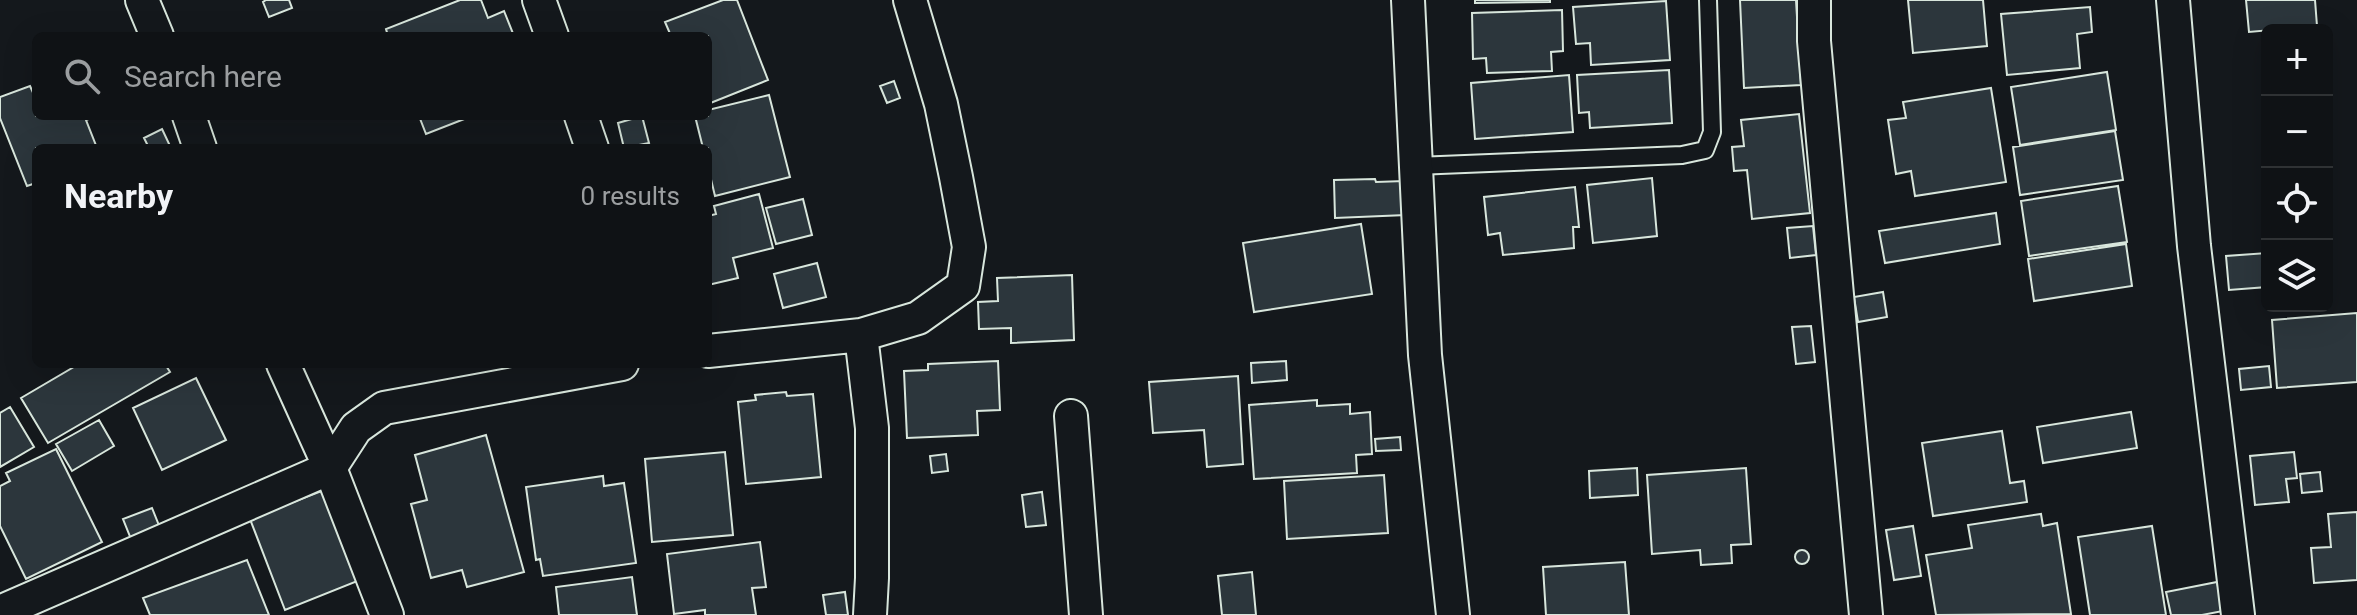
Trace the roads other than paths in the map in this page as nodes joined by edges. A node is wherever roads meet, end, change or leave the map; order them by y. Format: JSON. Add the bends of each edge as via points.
{"nodes":[{"id":1,"x":142,"y":0,"type":"edge"},
{"id":2,"x":539,"y":0,"type":"edge"},
{"id":3,"x":910,"y":0,"type":"edge"},
{"id":4,"x":1408,"y":0,"type":"edge"},
{"id":5,"x":1708,"y":0,"type":"edge"},
{"id":6,"x":1814,"y":0,"type":"edge"},
{"id":7,"x":2173,"y":0,"type":"edge"},
{"id":8,"x":155,"y":32,"type":"edge"},
{"id":9,"x":551,"y":32,"type":"edge"},
{"id":10,"x":190,"y":120,"type":"edge"},
{"id":11,"x":582,"y":120,"type":"edge"},
{"id":12,"x":199,"y":144,"type":"edge"},
{"id":13,"x":591,"y":144,"type":"edge"},
{"id":14,"x":1416,"y":166,"type":"junction"},
{"id":15,"x":861,"y":335,"type":"junction"},
{"id":16,"x":712,"y":351,"type":"edge"},
{"id":17,"x":285,"y":368,"type":"edge"},
{"id":18,"x":600,"y":368,"type":"edge"},
{"id":19,"x":1071,"y":416,"type":"dead end"},
{"id":20,"x":330,"y":468,"type":"junction"},
{"id":21,"x":0,"y":612,"type":"edge"},
{"id":22,"x":387,"y":615,"type":"edge"},
{"id":23,"x":870,"y":615,"type":"edge"},
{"id":24,"x":1086,"y":615,"type":"edge"},
{"id":25,"x":1453,"y":615,"type":"edge"},
{"id":26,"x":1866,"y":615,"type":"edge"},
{"id":27,"x":2238,"y":615,"type":"edge"}],
"edges":[{"from":1,"to":8,"type":"street"},
{"from":2,"to":9,"type":"street"},
{"from":3,"to":15,"type":"street","via":[[941,104],[969,247],[963,286],[918,318]]},
{"from":4,"to":14,"type":"street"},
{"from":5,"to":14,"type":"lane","via":[[1712,132],[1705,150]]},
{"from":6,"to":26,"type":"street"},
{"from":7,"to":27,"type":"street","via":[[2194,246]]},
{"from":10,"to":12,"type":"street"},
{"from":11,"to":13,"type":"street"},
{"from":14,"to":25,"type":"street","via":[[1425,355]]},
{"from":15,"to":16,"type":"street"},
{"from":15,"to":23,"type":"street","via":[[872,428]]},
{"from":17,"to":20,"type":"street"},
{"from":18,"to":20,"type":"street","via":[[384,408],[356,428]]},
{"from":19,"to":24,"type":"street"},
{"from":20,"to":21,"type":"street"},
{"from":20,"to":22,"type":"street"}]}
